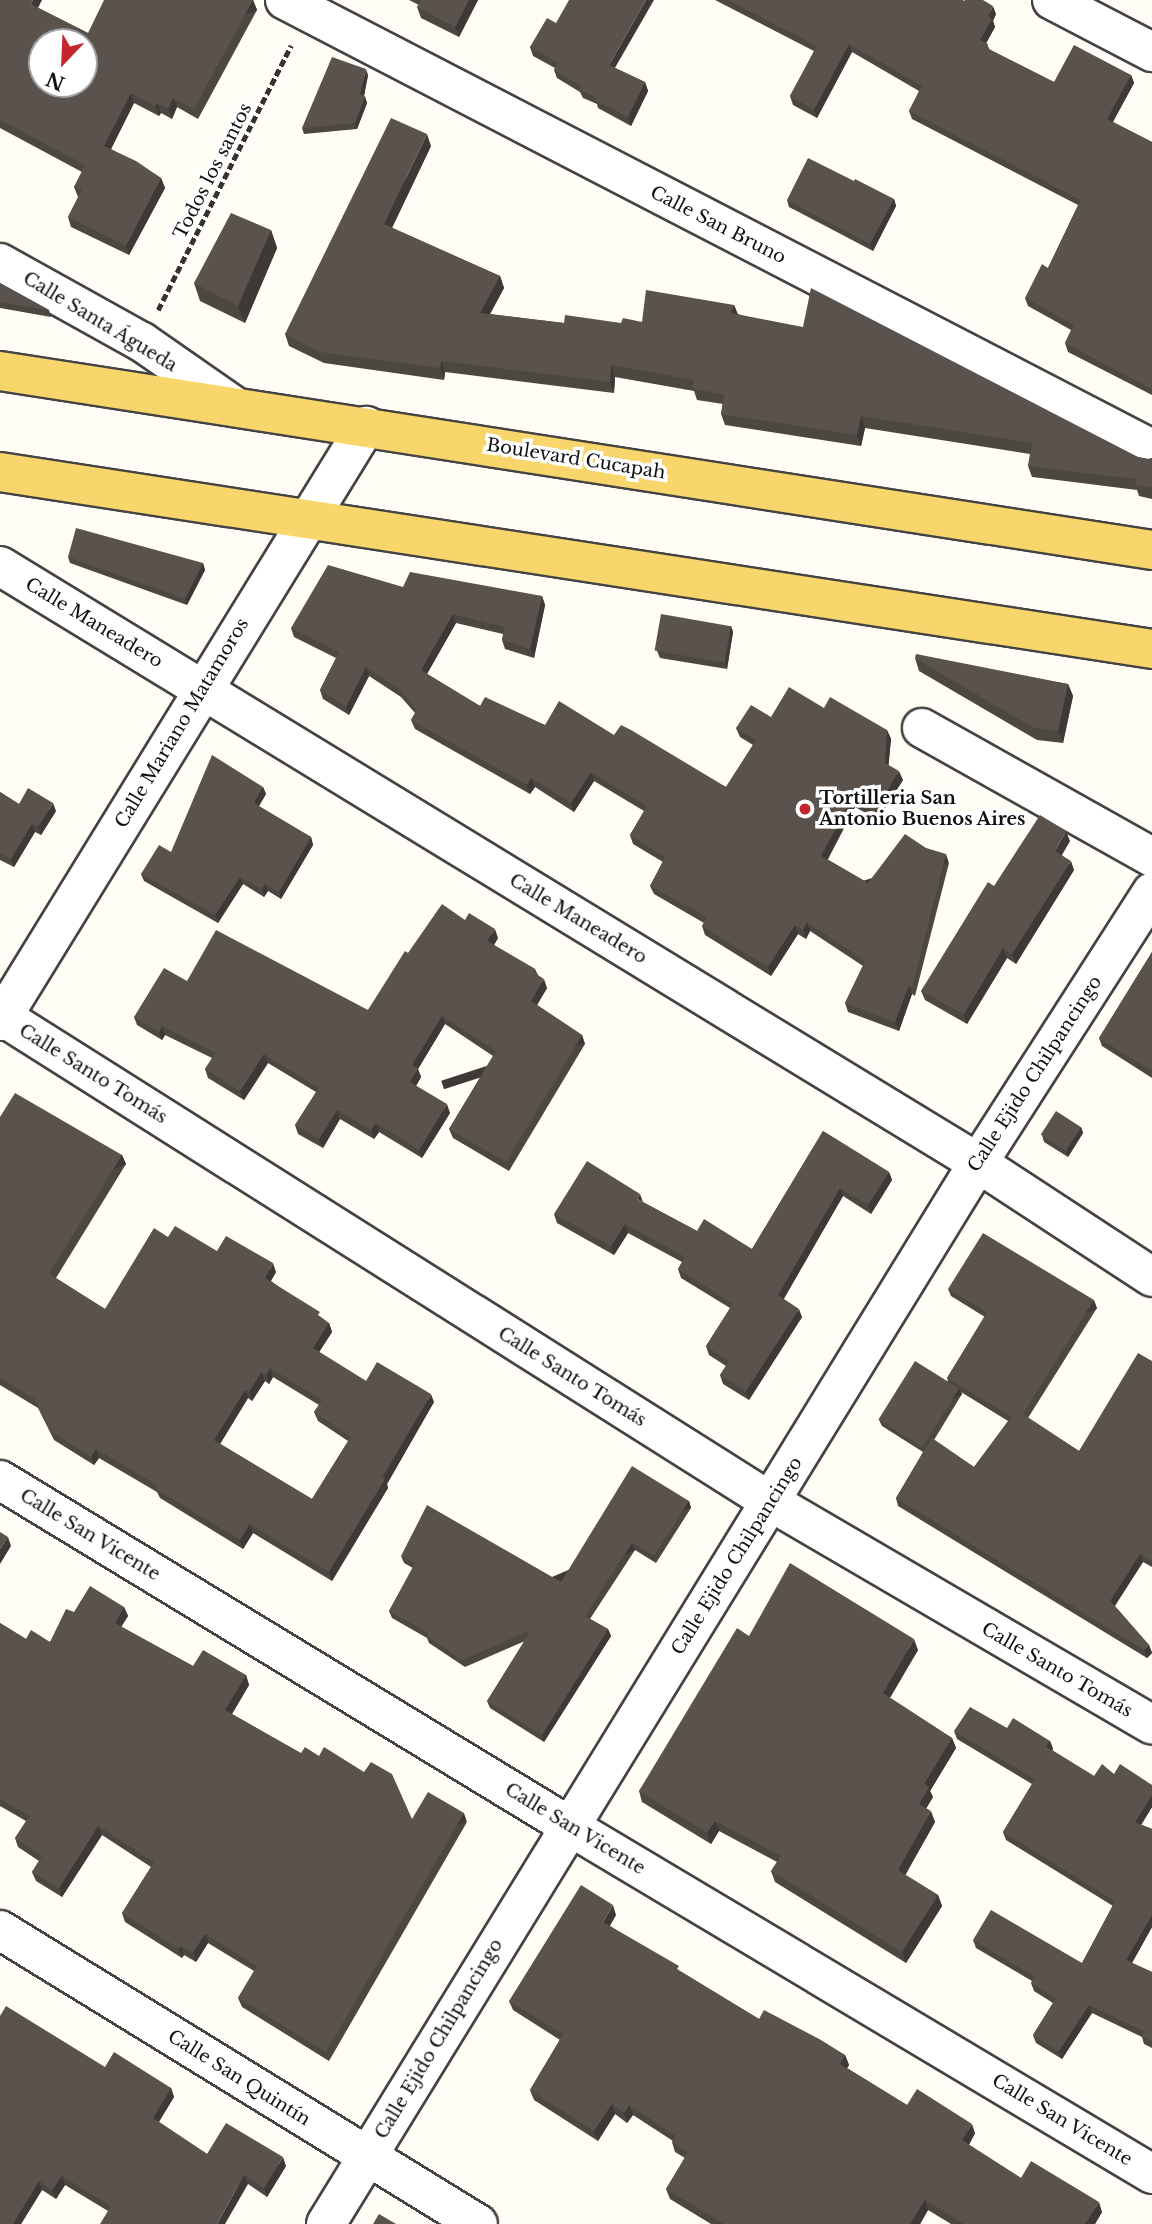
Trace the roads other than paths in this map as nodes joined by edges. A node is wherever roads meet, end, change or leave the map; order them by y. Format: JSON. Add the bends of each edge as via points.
{"nodes":[{"id":1,"x":1052,"y":0,"type":"edge"},
{"id":2,"x":303,"y":4,"type":"edge"},
{"id":3,"x":1152,"y":52,"type":"edge"},
{"id":4,"x":0,"y":263,"type":"edge"},
{"id":5,"x":0,"y":371,"type":"edge"},
{"id":6,"x":234,"y":406,"type":"junction"},
{"id":7,"x":366,"y":426,"type":"junction"},
{"id":8,"x":1152,"y":449,"type":"edge"},
{"id":9,"x":0,"y":472,"type":"edge"},
{"id":10,"x":306,"y":520,"type":"junction"},
{"id":11,"x":1152,"y":550,"type":"edge"},
{"id":12,"x":0,"y":566,"type":"edge"},
{"id":13,"x":1152,"y":649,"type":"edge"},
{"id":14,"x":203,"y":689,"type":"junction"},
{"id":15,"x":922,"y":728,"type":"dead end"},
{"id":16,"x":1152,"y":857,"type":"edge"},
{"id":17,"x":1152,"y":892,"type":"edge"},
{"id":18,"x":1,"y":1017,"type":"edge"},
{"id":19,"x":978,"y":1163,"type":"junction"},
{"id":20,"x":1152,"y":1277,"type":"edge"},
{"id":21,"x":0,"y":1480,"type":"edge"},
{"id":22,"x":771,"y":1502,"type":"junction"},
{"id":23,"x":1152,"y":1726,"type":"edge"},
{"id":24,"x":569,"y":1826,"type":"junction"},
{"id":25,"x":0,"y":1930,"type":"edge"},
{"id":26,"x":367,"y":2157,"type":"junction"},
{"id":27,"x":1152,"y":2174,"type":"edge"},
{"id":28,"x":326,"y":2224,"type":"edge"},
{"id":29,"x":478,"y":2224,"type":"edge"}],
"edges":[{"from":1,"to":3,"type":"street"},
{"from":2,"to":8,"type":"street","name":"Calle San Bruno"},
{"from":4,"to":6,"type":"street","name":"Calle Santa Águeda","via":[[142,342]]},
{"from":5,"to":6,"type":"main road","name":"Boulevard Cucapah"},
{"from":6,"to":7,"type":"main road","name":"Boulevard Cucapah"},
{"from":7,"to":10,"type":"street","name":"Calle Mariano Matamoros"},
{"from":7,"to":11,"type":"main road","name":"Boulevard Cucapah"},
{"from":9,"to":10,"type":"main road"},
{"from":10,"to":13,"type":"main road"},
{"from":10,"to":14,"type":"street","name":"Calle Mariano Matamoros"},
{"from":12,"to":14,"type":"street","name":"Calle Maneadero"},
{"from":14,"to":18,"type":"street","name":"Calle Mariano Matamoros"},
{"from":14,"to":19,"type":"street","name":"Calle Maneadero"},
{"from":15,"to":16,"type":"street"},
{"from":17,"to":19,"type":"street","name":"Calle Ejido Chilpancingo"},
{"from":18,"to":22,"type":"street","name":"Calle Santo Tomás"},
{"from":19,"to":20,"type":"street","name":"Calle Maneadero"},
{"from":19,"to":22,"type":"street","name":"Calle Ejido Chilpancingo"},
{"from":21,"to":24,"type":"street","name":"Calle San Vicente"},
{"from":22,"to":23,"type":"street","name":"Calle Santo Tomás"},
{"from":22,"to":24,"type":"street","name":"Calle Ejido Chilpancingo"},
{"from":24,"to":26,"type":"street","name":"Calle Ejido Chilpancingo"},
{"from":24,"to":27,"type":"street","name":"Calle San Vicente"},
{"from":25,"to":26,"type":"street","name":"Calle San Quintín"},
{"from":26,"to":28,"type":"street","name":"Calle Ejido Chilpancingo"},
{"from":26,"to":29,"type":"street","name":"Calle San Quintín"}]}
